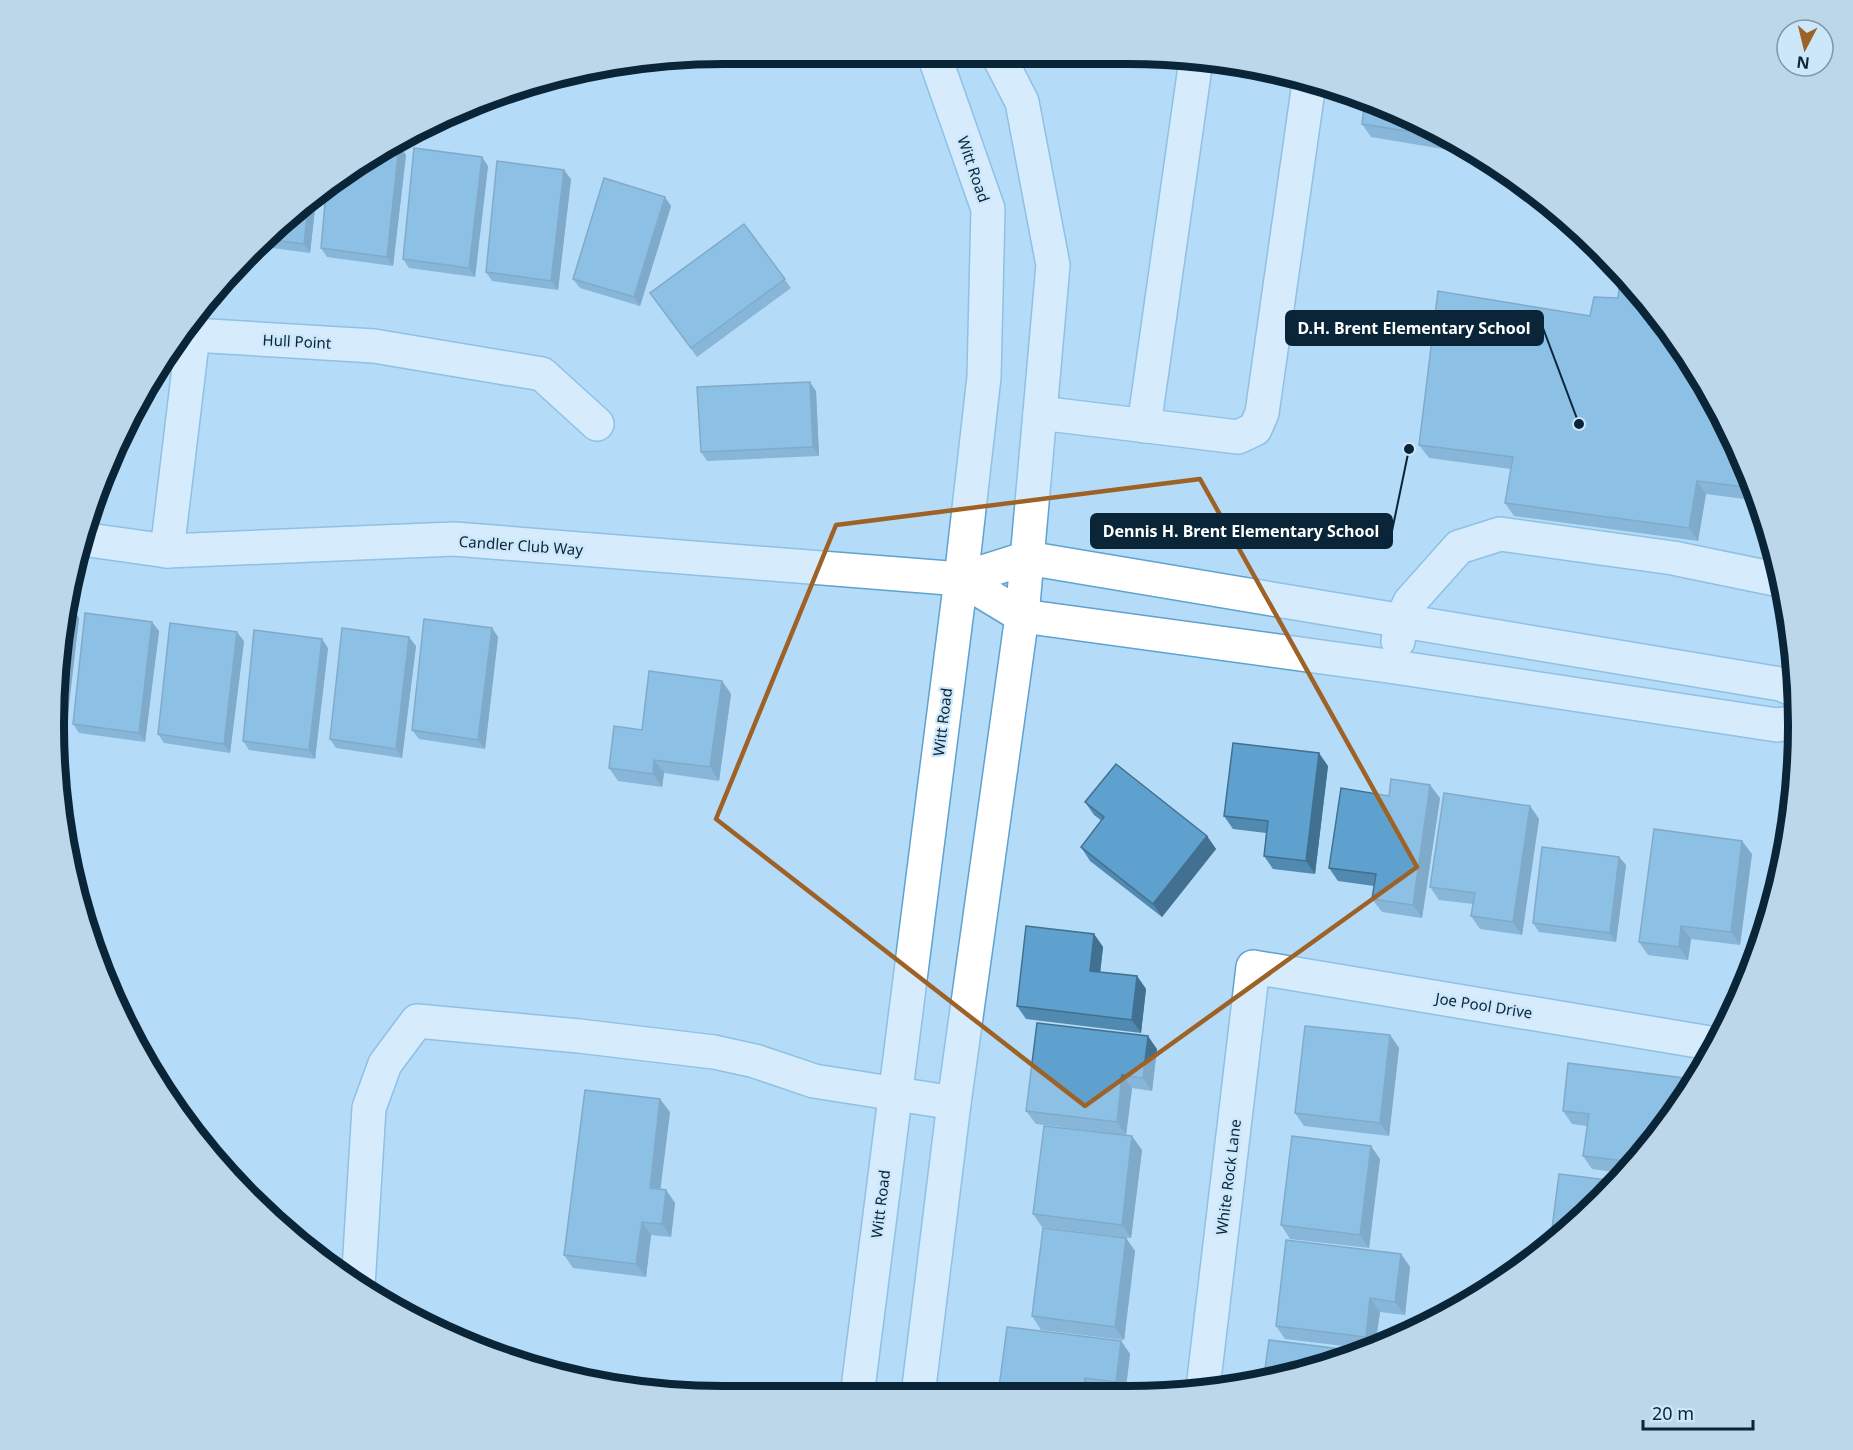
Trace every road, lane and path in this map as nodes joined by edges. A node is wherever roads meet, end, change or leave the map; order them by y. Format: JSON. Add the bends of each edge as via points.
{"nodes":[{"id":1,"x":937,"y":64,"type":"edge"},
{"id":2,"x":1003,"y":64,"type":"edge"},
{"id":3,"x":1196,"y":68,"type":"edge"},
{"id":4,"x":1309,"y":90,"type":"edge"},
{"id":5,"x":1040,"y":413,"type":"junction"},
{"id":6,"x":597,"y":424,"type":"dead end"},
{"id":7,"x":1144,"y":426,"type":"junction"},
{"id":8,"x":91,"y":540,"type":"edge"},
{"id":9,"x":167,"y":551,"type":"junction"},
{"id":10,"x":1027,"y":558,"type":"junction"},
{"id":11,"x":1772,"y":578,"type":"edge"},
{"id":12,"x":961,"y":579,"type":"junction"},
{"id":13,"x":1022,"y":616,"type":"junction"},
{"id":14,"x":1401,"y":621,"type":"junction"},
{"id":15,"x":1395,"y":668,"type":"junction"},
{"id":16,"x":1787,"y":687,"type":"edge"},
{"id":17,"x":1788,"y":723,"type":"edge"},
{"id":18,"x":1253,"y":967,"type":"joint"},
{"id":19,"x":1707,"y":1042,"type":"edge"},
{"id":20,"x":894,"y":1095,"type":"junction"},
{"id":21,"x":954,"y":1102,"type":"junction"},
{"id":22,"x":359,"y":1274,"type":"edge"},
{"id":23,"x":1204,"y":1381,"type":"edge"},
{"id":24,"x":858,"y":1386,"type":"edge"},
{"id":25,"x":919,"y":1386,"type":"edge"}],
"edges":[{"from":1,"to":12,"type":"street","name":"Witt Road","via":[[988,209],[984,377]]},
{"from":2,"to":5,"type":"street","via":[[1022,102],[1053,265]]},
{"from":3,"to":7,"type":"street"},
{"from":4,"to":7,"type":"street","via":[[1262,413],[1256,429],[1238,437]]},
{"from":5,"to":7,"type":"street"},
{"from":5,"to":10,"type":"street"},
{"from":6,"to":9,"type":"street","name":"Hull Point","via":[[542,374],[374,346],[193,335]]},
{"from":8,"to":9,"type":"street","name":"Candler Club Way"},
{"from":9,"to":12,"type":"street","name":"Candler Club Way","via":[[454,539]]},
{"from":10,"to":12,"type":"street"},
{"from":10,"to":13,"type":"street"},
{"from":10,"to":14,"type":"street"},
{"from":11,"to":14,"type":"street","via":[[1673,558],[1500,534],[1459,547],[1410,602]]},
{"from":12,"to":13,"type":"street"},
{"from":12,"to":20,"type":"street","name":"Witt Road"},
{"from":13,"to":15,"type":"street"},
{"from":13,"to":21,"type":"street"},
{"from":14,"to":15,"type":"street"},
{"from":14,"to":16,"type":"street"},
{"from":15,"to":17,"type":"street","via":[[1777,725]]},
{"from":18,"to":19,"type":"street","name":"Joe Pool Drive"},
{"from":18,"to":23,"type":"street","name":"White Rock Lane"},
{"from":20,"to":21,"type":"street"},
{"from":20,"to":22,"type":"street","via":[[814,1080],[714,1052],[417,1021],[386,1064],[369,1108]]},
{"from":20,"to":24,"type":"street","name":"Witt Road"},
{"from":21,"to":25,"type":"street"}]}
